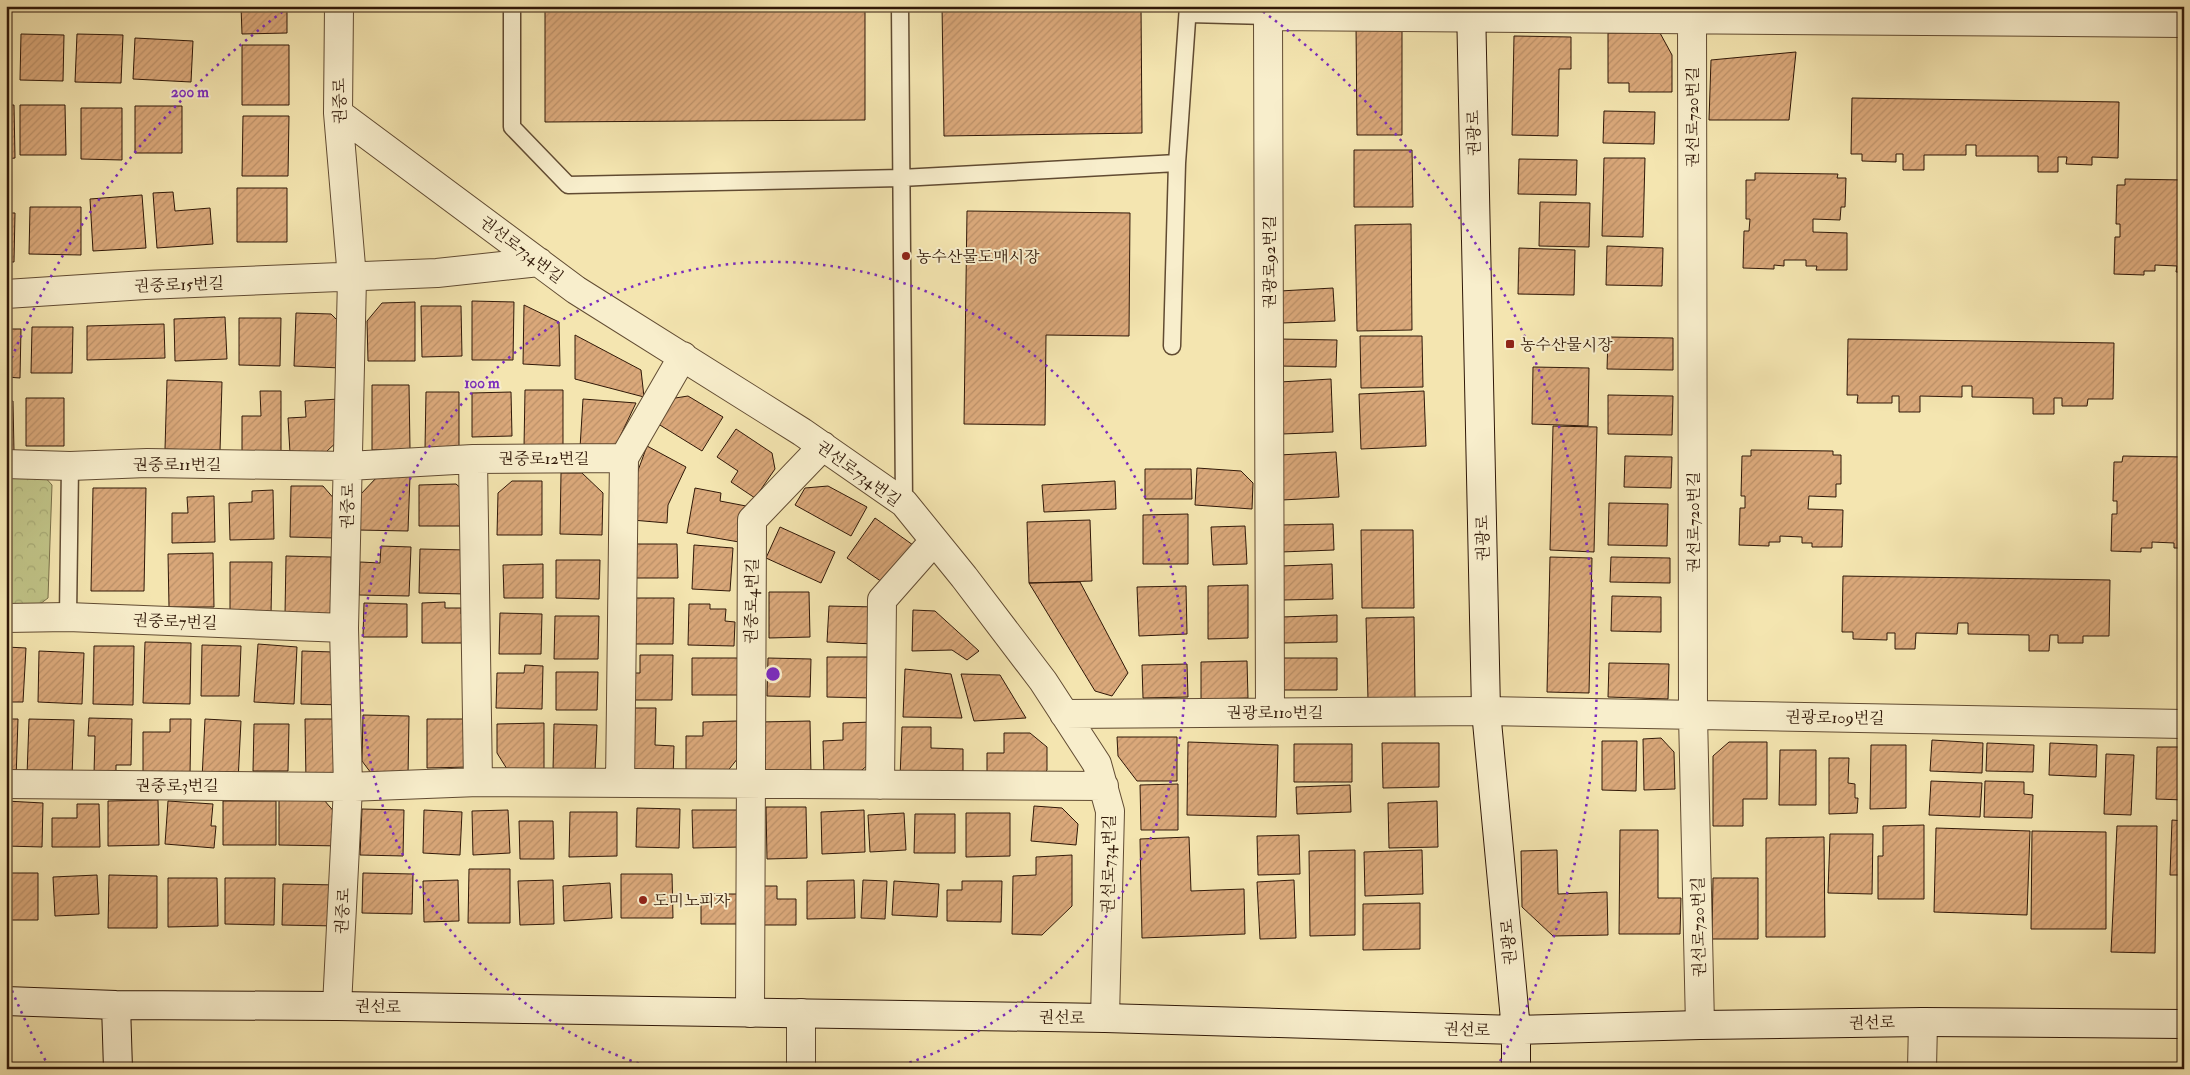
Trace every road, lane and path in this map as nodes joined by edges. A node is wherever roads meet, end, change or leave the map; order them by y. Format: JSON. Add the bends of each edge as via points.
{"nodes":[{"id":1,"x":339,"y":6,"type":"edge"},
{"id":2,"x":512,"y":6,"type":"edge"},
{"id":3,"x":900,"y":6,"type":"edge"},
{"id":4,"x":1188,"y":10,"type":"edge"},
{"id":5,"x":1471,"y":12,"type":"edge"},
{"id":6,"x":1692,"y":12,"type":"edge"},
{"id":7,"x":1268,"y":16,"type":"junction"},
{"id":8,"x":2184,"y":22,"type":"edge"},
{"id":9,"x":338,"y":113,"type":"junction"},
{"id":10,"x":1177,"y":163,"type":"junction"},
{"id":11,"x":901,"y":178,"type":"junction"},
{"id":12,"x":539,"y":262,"type":"junction"},
{"id":13,"x":352,"y":278,"type":"junction"},
{"id":14,"x":6,"y":294,"type":"edge"},
{"id":15,"x":1172,"y":346,"type":"dead end"},
{"id":16,"x":683,"y":356,"type":"junction"},
{"id":17,"x":823,"y":446,"type":"junction"},
{"id":18,"x":624,"y":458,"type":"junction"},
{"id":19,"x":473,"y":459,"type":"junction"},
{"id":20,"x":6,"y":464,"type":"edge"},
{"id":21,"x":70,"y":466,"type":"junction"},
{"id":22,"x":348,"y":466,"type":"junction"},
{"id":23,"x":904,"y":503,"type":"junction"},
{"id":24,"x":934,"y":541,"type":"junction"},
{"id":25,"x":68,"y":617,"type":"junction"},
{"id":26,"x":6,"y":618,"type":"edge"},
{"id":27,"x":344,"y":628,"type":"junction"},
{"id":28,"x":1486,"y":711,"type":"junction"},
{"id":29,"x":1270,"y":712,"type":"junction"},
{"id":30,"x":1064,"y":714,"type":"junction"},
{"id":31,"x":1693,"y":714,"type":"junction"},
{"id":32,"x":2184,"y":724,"type":"edge"},
{"id":33,"x":478,"y":782,"type":"junction"},
{"id":34,"x":620,"y":783,"type":"junction"},
{"id":35,"x":6,"y":784,"type":"edge"},
{"id":36,"x":750,"y":784,"type":"junction"},
{"id":37,"x":880,"y":785,"type":"junction"},
{"id":38,"x":1104,"y":786,"type":"junction"},
{"id":39,"x":348,"y":787,"type":"junction"},
{"id":40,"x":6,"y":1002,"type":"edge"},
{"id":41,"x":116,"y":1005,"type":"junction"},
{"id":42,"x":337,"y":1006,"type":"junction"},
{"id":43,"x":750,"y":1013,"type":"junction"},
{"id":44,"x":801,"y":1013,"type":"junction"},
{"id":45,"x":1105,"y":1018,"type":"junction"},
{"id":46,"x":1923,"y":1022,"type":"junction"},
{"id":47,"x":1700,"y":1024,"type":"junction"},
{"id":48,"x":2184,"y":1024,"type":"edge"},
{"id":49,"x":1516,"y":1030,"type":"junction"},
{"id":50,"x":118,"y":1069,"type":"edge"},
{"id":51,"x":801,"y":1069,"type":"edge"},
{"id":52,"x":1516,"y":1069,"type":"edge"},
{"id":53,"x":1922,"y":1069,"type":"edge"}],
"edges":[{"from":1,"to":9,"type":"street","name":"권중로"},
{"from":2,"to":11,"type":"lane","via":[[512,127],[568,185]]},
{"from":3,"to":11,"type":"lane"},
{"from":4,"to":7,"type":"lane"},
{"from":4,"to":10,"type":"lane"},
{"from":5,"to":6,"type":"street"},
{"from":5,"to":7,"type":"street"},
{"from":5,"to":28,"type":"street","name":"권광로"},
{"from":6,"to":8,"type":"street"},
{"from":6,"to":31,"type":"street","name":"권선로720번길"},
{"from":7,"to":29,"type":"street","name":"권광로92번길"},
{"from":9,"to":12,"type":"street","name":"권선로734번길"},
{"from":9,"to":13,"type":"street","name":"권중로"},
{"from":10,"to":11,"type":"lane"},
{"from":10,"to":15,"type":"lane"},
{"from":11,"to":23,"type":"lane"},
{"from":12,"to":13,"type":"street","name":"권중로15번길"},
{"from":12,"to":16,"type":"street","name":"권선로734번길","via":[[576,290]]},
{"from":13,"to":14,"type":"street","name":"권중로15번길","via":[[145,285]]},
{"from":13,"to":22,"type":"street","name":"권중로"},
{"from":16,"to":17,"type":"street","name":"권선로734번길"},
{"from":16,"to":18,"type":"street"},
{"from":17,"to":23,"type":"street","name":"권선로734번길"},
{"from":17,"to":36,"type":"street","name":"권중로4번길","via":[[752,520]]},
{"from":18,"to":19,"type":"street","name":"권중로12번길"},
{"from":18,"to":34,"type":"street"},
{"from":19,"to":22,"type":"street","name":"권중로12번길"},
{"from":19,"to":33,"type":"street"},
{"from":20,"to":21,"type":"street","name":"권중로11번길"},
{"from":21,"to":22,"type":"street","name":"권중로11번길","via":[[147,463]]},
{"from":21,"to":25,"type":"lane"},
{"from":22,"to":27,"type":"street","name":"권중로"},
{"from":23,"to":24,"type":"street","name":"권선로734번길"},
{"from":24,"to":30,"type":"street","name":"권선로734번길","via":[[1043,681]]},
{"from":24,"to":37,"type":"street","via":[[882,600]]},
{"from":25,"to":26,"type":"street","name":"권중로7번길"},
{"from":25,"to":27,"type":"street","name":"권중로7번길"},
{"from":27,"to":39,"type":"street","name":"권중로"},
{"from":28,"to":29,"type":"street","name":"권광로110번길"},
{"from":28,"to":31,"type":"street","name":"권광로109번길"},
{"from":28,"to":49,"type":"street","name":"권광로"},
{"from":29,"to":30,"type":"street","name":"권광로110번길"},
{"from":30,"to":38,"type":"street","name":"권선로734번길","via":[[1098,764]]},
{"from":31,"to":32,"type":"street","name":"권광로109번길"},
{"from":31,"to":47,"type":"street","name":"권선로720번길"},
{"from":33,"to":34,"type":"street"},
{"from":33,"to":39,"type":"street"},
{"from":34,"to":36,"type":"street"},
{"from":35,"to":39,"type":"street","name":"권중로3번길"},
{"from":36,"to":37,"type":"street"},
{"from":36,"to":43,"type":"street"},
{"from":37,"to":38,"type":"street"},
{"from":38,"to":45,"type":"street","name":"권선로734번길","via":[[1110,811]]},
{"from":39,"to":42,"type":"street","name":"권중로"},
{"from":40,"to":41,"type":"street","name":"권선로"},
{"from":41,"to":42,"type":"street","name":"권선로"},
{"from":41,"to":50,"type":"street"},
{"from":42,"to":43,"type":"street","name":"권선로"},
{"from":43,"to":44,"type":"street","name":"권선로"},
{"from":44,"to":45,"type":"street","name":"권선로"},
{"from":44,"to":51,"type":"street"},
{"from":45,"to":49,"type":"street","name":"권선로"},
{"from":46,"to":47,"type":"street","name":"권선로"},
{"from":46,"to":48,"type":"street","name":"권선로"},
{"from":46,"to":53,"type":"street"},
{"from":47,"to":49,"type":"street","name":"권선로"},
{"from":49,"to":52,"type":"street","name":"권광로"}]}
